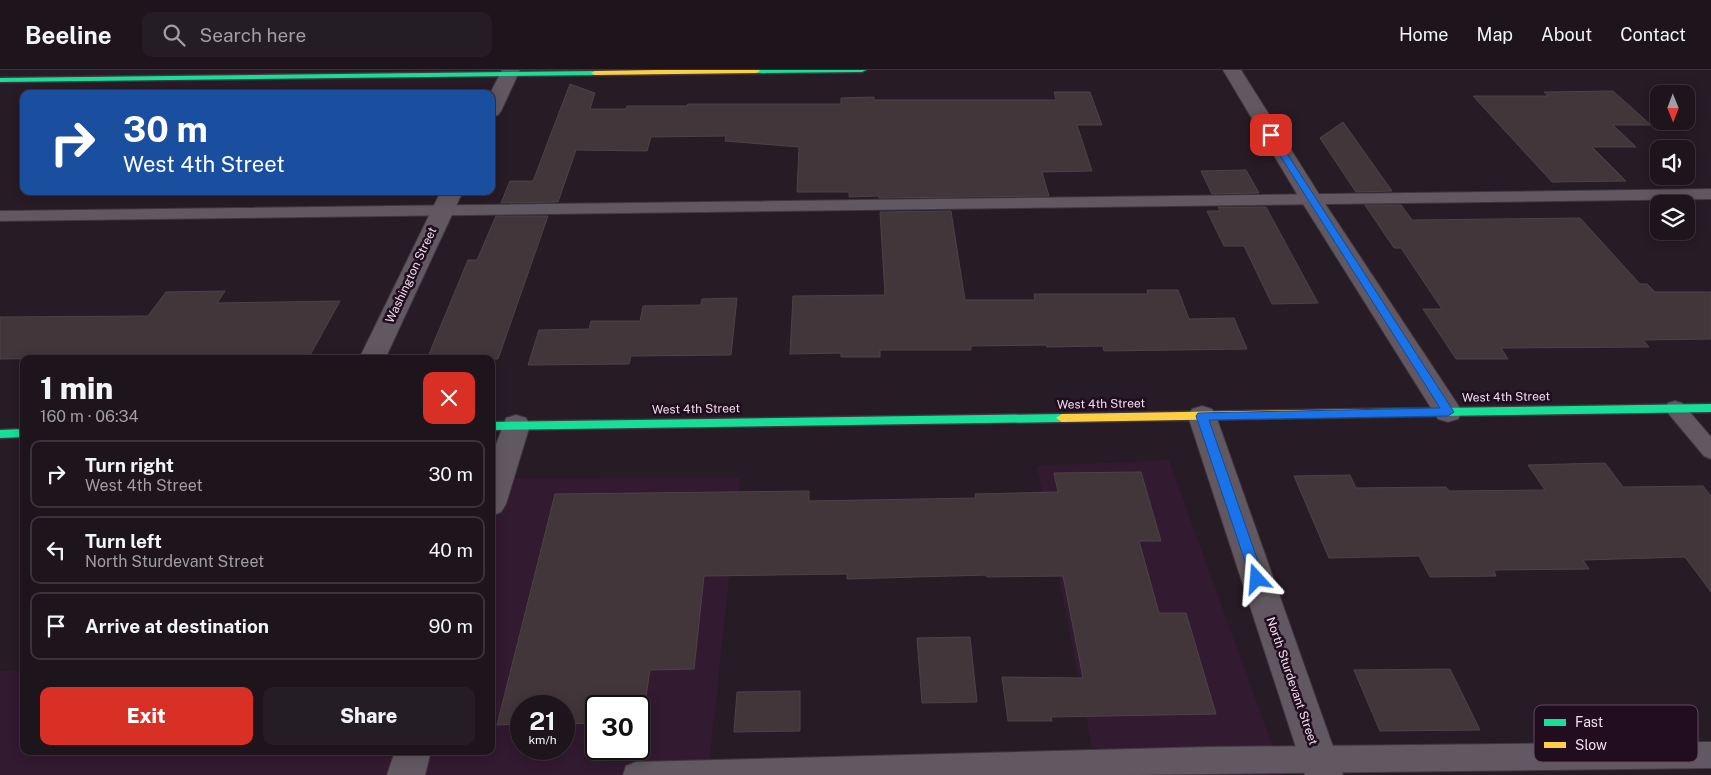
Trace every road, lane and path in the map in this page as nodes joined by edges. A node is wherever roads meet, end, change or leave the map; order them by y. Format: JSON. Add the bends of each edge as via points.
{"nodes":[{"id":1,"x":862,"y":70,"type":"edge"},
{"id":2,"x":1232,"y":70,"type":"edge"},
{"id":3,"x":723,"y":71,"type":"edge"},
{"id":4,"x":510,"y":72,"type":"edge"},
{"id":5,"x":0,"y":80,"type":"edge"},
{"id":6,"x":495,"y":103,"type":"edge"},
{"id":7,"x":1711,"y":194,"type":"edge"},
{"id":8,"x":1311,"y":199,"type":"junction"},
{"id":9,"x":447,"y":201,"type":"edge"},
{"id":10,"x":0,"y":216,"type":"edge"},
{"id":11,"x":374,"y":355,"type":"edge"},
{"id":12,"x":1675,"y":408,"type":"junction"},
{"id":13,"x":1711,"y":408,"type":"edge"},
{"id":14,"x":1448,"y":412,"type":"junction"},
{"id":15,"x":1202,"y":416,"type":"junction"},
{"id":16,"x":504,"y":426,"type":"edge"},
{"id":17,"x":0,"y":434,"type":"edge"},
{"id":18,"x":20,"y":434,"type":"edge"},
{"id":19,"x":1711,"y":451,"type":"edge"},
{"id":20,"x":495,"y":480,"type":"edge"},
{"id":21,"x":412,"y":755,"type":"edge"},
{"id":22,"x":1698,"y":755,"type":"edge"},
{"id":23,"x":1711,"y":755,"type":"edge"},
{"id":24,"x":1534,"y":761,"type":"edge"},
{"id":25,"x":1321,"y":768,"type":"edge"},
{"id":26,"x":406,"y":775,"type":"edge"},
{"id":27,"x":636,"y":775,"type":"edge"}],
"edges":[{"from":1,"to":3,"type":"main road"},
{"from":2,"to":8,"type":"street"},
{"from":3,"to":4,"type":"main road"},
{"from":4,"to":5,"type":"main road"},
{"from":4,"to":6,"type":"street"},
{"from":7,"to":8,"type":"lane"},
{"from":8,"to":9,"type":"lane"},
{"from":8,"to":14,"type":"street"},
{"from":9,"to":10,"type":"lane"},
{"from":9,"to":11,"type":"street","name":"Washington Street"},
{"from":12,"to":13,"type":"main road","name":"West 4th Street"},
{"from":12,"to":14,"type":"main road","name":"West 4th Street"},
{"from":12,"to":19,"type":"lane"},
{"from":14,"to":15,"type":"main road","name":"West 4th Street"},
{"from":15,"to":16,"type":"main road","name":"West 4th Street"},
{"from":15,"to":25,"type":"street","name":"North Sturdevant Street"},
{"from":16,"to":20,"type":"street"},
{"from":17,"to":18,"type":"main road"},
{"from":21,"to":26,"type":"street"},
{"from":22,"to":23,"type":"lane"},
{"from":24,"to":25,"type":"lane"},
{"from":25,"to":27,"type":"lane","via":[[1207,760]]}]}
